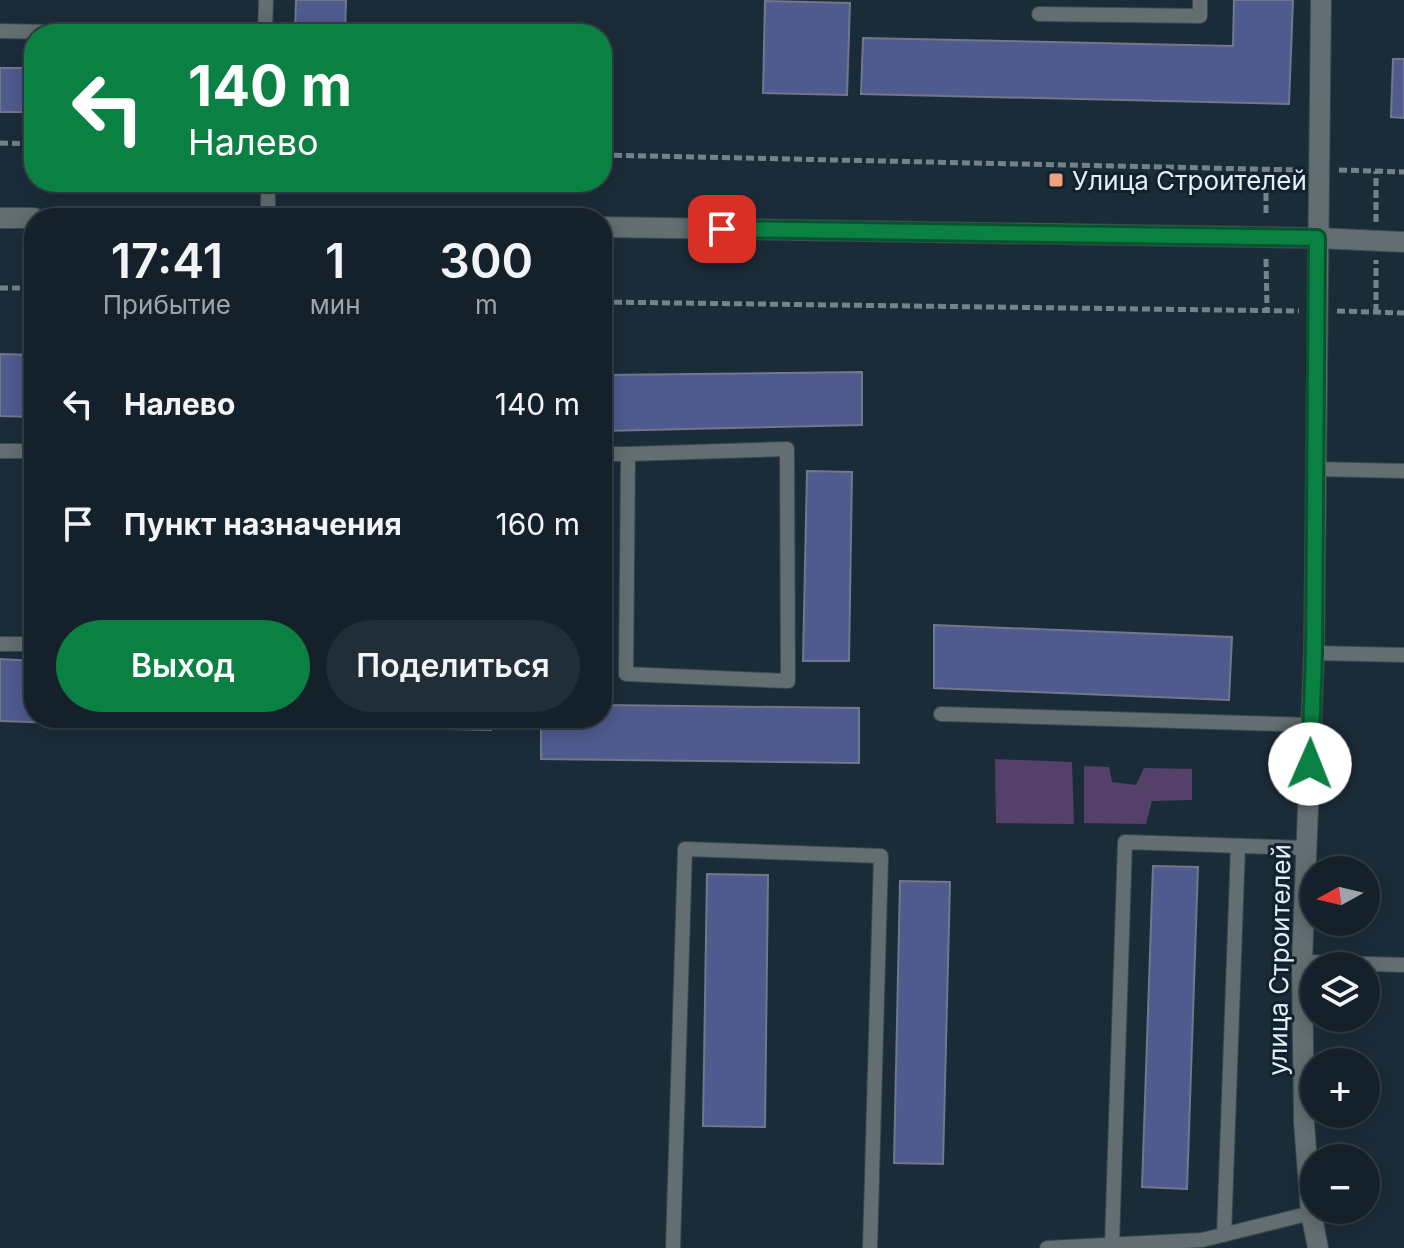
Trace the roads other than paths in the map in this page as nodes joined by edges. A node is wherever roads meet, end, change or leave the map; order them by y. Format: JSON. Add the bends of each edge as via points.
{"nodes":[{"id":1,"x":266,"y":0,"type":"edge"},
{"id":2,"x":1200,"y":0,"type":"edge"},
{"id":3,"x":1321,"y":0,"type":"edge"},
{"id":4,"x":1039,"y":14,"type":"dead end"},
{"id":5,"x":265,"y":24,"type":"edge"},
{"id":6,"x":0,"y":31,"type":"edge"},
{"id":7,"x":24,"y":31,"type":"edge"},
{"id":8,"x":0,"y":218,"type":"edge"},
{"id":9,"x":24,"y":218,"type":"edge"},
{"id":10,"x":612,"y":227,"type":"edge"},
{"id":11,"x":1317,"y":238,"type":"junction"},
{"id":12,"x":1404,"y":242,"type":"edge"},
{"id":13,"x":0,"y":451,"type":"edge"},
{"id":14,"x":24,"y":451,"type":"edge"},
{"id":15,"x":612,"y":454,"type":"edge"},
{"id":16,"x":628,"y":454,"type":"junction"},
{"id":17,"x":1315,"y":469,"type":"junction"},
{"id":18,"x":1404,"y":471,"type":"edge"},
{"id":19,"x":0,"y":644,"type":"edge"},
{"id":20,"x":24,"y":644,"type":"edge"},
{"id":21,"x":1314,"y":653,"type":"junction"},
{"id":22,"x":1404,"y":655,"type":"edge"},
{"id":23,"x":941,"y":714,"type":"dead end"},
{"id":24,"x":1310,"y":725,"type":"junction"},
{"id":25,"x":1238,"y":846,"type":"junction"},
{"id":26,"x":1306,"y":848,"type":"junction"},
{"id":27,"x":1302,"y":952,"type":"edge"},
{"id":28,"x":1380,"y":964,"type":"edge"},
{"id":29,"x":1404,"y":965,"type":"edge"},
{"id":30,"x":1303,"y":1032,"type":"edge"},
{"id":31,"x":1306,"y":1144,"type":"edge"},
{"id":32,"x":1300,"y":1216,"type":"edge"},
{"id":33,"x":1313,"y":1224,"type":"edge"},
{"id":34,"x":1224,"y":1235,"type":"junction"},
{"id":35,"x":1112,"y":1244,"type":"junction"},
{"id":36,"x":673,"y":1248,"type":"edge"},
{"id":37,"x":870,"y":1248,"type":"edge"},
{"id":38,"x":1047,"y":1248,"type":"edge"},
{"id":39,"x":1318,"y":1248,"type":"edge"}],
"edges":[{"from":1,"to":5,"type":"lane"},
{"from":2,"to":4,"type":"lane","via":[[1200,16]]},
{"from":3,"to":11,"type":"street","name":"улица Строителей"},
{"from":6,"to":7,"type":"lane"},
{"from":8,"to":9,"type":"street"},
{"from":10,"to":11,"type":"street"},
{"from":11,"to":12,"type":"street"},
{"from":11,"to":17,"type":"street","name":"улица Строителей"},
{"from":13,"to":14,"type":"lane"},
{"from":15,"to":16,"type":"lane"},
{"from":16,"to":16,"type":"lane","via":[[787,449],[788,681],[626,674]]},
{"from":17,"to":18,"type":"lane"},
{"from":17,"to":21,"type":"street","name":"улица Строителей"},
{"from":19,"to":20,"type":"lane"},
{"from":21,"to":22,"type":"lane"},
{"from":21,"to":24,"type":"street","name":"улица Строителей"},
{"from":23,"to":24,"type":"lane"},
{"from":24,"to":26,"type":"street","name":"улица Строителей"},
{"from":25,"to":26,"type":"lane"},
{"from":25,"to":34,"type":"lane"},
{"from":25,"to":35,"type":"lane","via":[[1125,842]]},
{"from":26,"to":27,"type":"street","name":"улица Строителей"},
{"from":28,"to":29,"type":"lane"},
{"from":30,"to":31,"type":"street","name":"улица Строителей"},
{"from":32,"to":34,"type":"lane"},
{"from":33,"to":39,"type":"street","name":"улица Строителей"},
{"from":34,"to":35,"type":"lane"},
{"from":35,"to":38,"type":"lane"},
{"from":36,"to":37,"type":"lane","via":[[685,849],[881,856]]}]}
